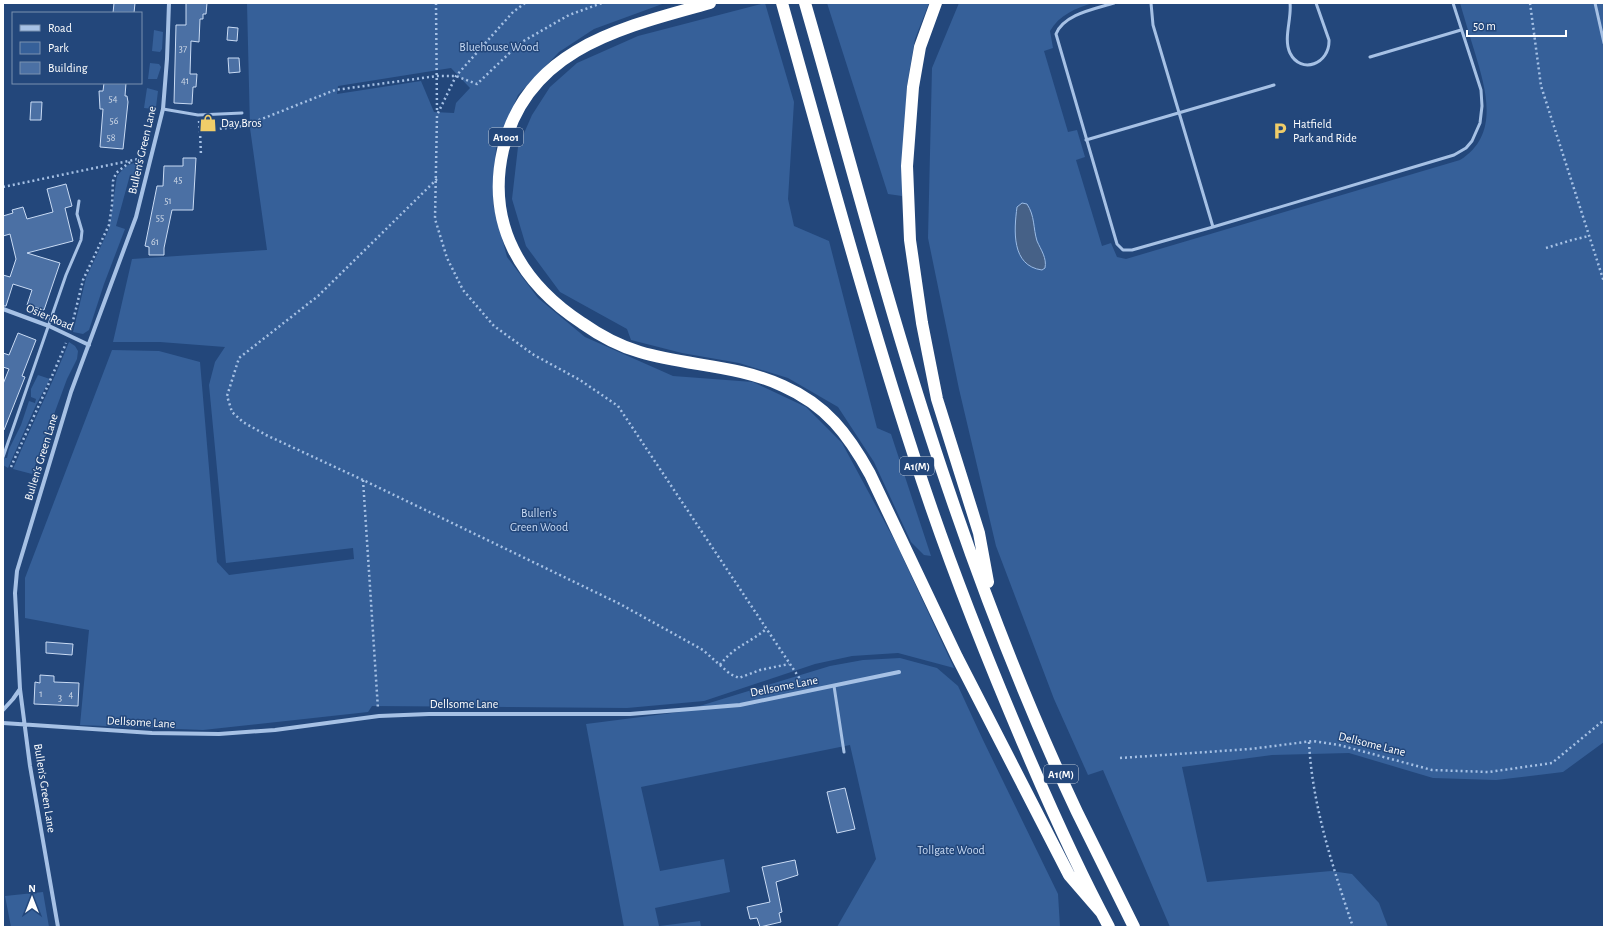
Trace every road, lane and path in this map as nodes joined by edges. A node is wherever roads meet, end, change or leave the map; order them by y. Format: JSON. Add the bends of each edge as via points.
{"nodes":[{"id":1,"x":169,"y":3,"type":"edge"},
{"id":2,"x":436,"y":3,"type":"edge"},
{"id":3,"x":525,"y":3,"type":"edge"},
{"id":4,"x":602,"y":3,"type":"edge"},
{"id":5,"x":710,"y":3,"type":"edge"},
{"id":6,"x":782,"y":3,"type":"edge"},
{"id":7,"x":805,"y":3,"type":"edge"},
{"id":8,"x":936,"y":3,"type":"edge"},
{"id":9,"x":1114,"y":3,"type":"edge"},
{"id":10,"x":1151,"y":3,"type":"edge"},
{"id":11,"x":1290,"y":3,"type":"edge"},
{"id":12,"x":1316,"y":3,"type":"edge"},
{"id":13,"x":1453,"y":3,"type":"edge"},
{"id":14,"x":1530,"y":3,"type":"edge"},
{"id":15,"x":1596,"y":3,"type":"edge"},
{"id":16,"x":1461,"y":30,"type":"junction"},
{"id":17,"x":1603,"y":31,"type":"edge"},
{"id":18,"x":1604,"y":43,"type":"edge"},
{"id":19,"x":1370,"y":57,"type":"dead end"},
{"id":20,"x":437,"y":76,"type":"junction"},
{"id":21,"x":456,"y":76,"type":"junction"},
{"id":22,"x":1274,"y":85,"type":"dead end"},
{"id":23,"x":162,"y":109,"type":"junction"},
{"id":24,"x":242,"y":113,"type":"dead end"},
{"id":25,"x":1179,"y":113,"type":"junction"},
{"id":26,"x":198,"y":115,"type":"junction"},
{"id":27,"x":437,"y":116,"type":"junction"},
{"id":28,"x":200,"y":131,"type":"junction"},
{"id":29,"x":1086,"y":140,"type":"junction"},
{"id":30,"x":201,"y":156,"type":"dead end"},
{"id":31,"x":145,"y":157,"type":"dead end"},
{"id":32,"x":130,"y":162,"type":"junction"},
{"id":33,"x":437,"y":179,"type":"junction"},
{"id":34,"x":3,"y":187,"type":"edge"},
{"id":35,"x":79,"y":201,"type":"dead end"},
{"id":36,"x":1213,"y":227,"type":"junction"},
{"id":37,"x":1589,"y":236,"type":"junction"},
{"id":38,"x":1546,"y":248,"type":"dead end"},
{"id":39,"x":1604,"y":282,"type":"edge"},
{"id":40,"x":3,"y":309,"type":"edge"},
{"id":41,"x":73,"y":322,"type":"dead end"},
{"id":42,"x":49,"y":326,"type":"junction"},
{"id":43,"x":615,"y":343,"type":"joint"},
{"id":44,"x":89,"y":345,"type":"junction"},
{"id":45,"x":65,"y":348,"type":"dead end"},
{"id":46,"x":3,"y":458,"type":"edge"},
{"id":47,"x":11,"y":467,"type":"dead end"},
{"id":48,"x":363,"y":480,"type":"junction"},
{"id":49,"x":995,"y":617,"type":"junction"},
{"id":50,"x":766,"y":629,"type":"junction"},
{"id":51,"x":789,"y":664,"type":"junction"},
{"id":52,"x":720,"y":665,"type":"junction"},
{"id":53,"x":900,"y":672,"type":"dead end"},
{"id":54,"x":834,"y":686,"type":"junction"},
{"id":55,"x":20,"y":689,"type":"junction"},
{"id":56,"x":809,"y":692,"type":"junction"},
{"id":57,"x":3,"y":710,"type":"edge"},
{"id":58,"x":379,"y":716,"type":"junction"},
{"id":59,"x":1604,"y":720,"type":"edge"},
{"id":60,"x":3,"y":723,"type":"edge"},
{"id":61,"x":26,"y":725,"type":"junction"},
{"id":62,"x":1309,"y":742,"type":"junction"},
{"id":63,"x":844,"y":752,"type":"dead end"},
{"id":64,"x":1120,"y":758,"type":"dead end"},
{"id":65,"x":1101,"y":912,"type":"junction"},
{"id":66,"x":58,"y":927,"type":"edge"},
{"id":67,"x":1109,"y":927,"type":"edge"},
{"id":68,"x":1134,"y":927,"type":"edge"},
{"id":69,"x":1353,"y":927,"type":"edge"}],
"edges":[{"from":1,"to":23,"type":"street","name":"Bullen's Green Lane","via":[[168,53]]},
{"from":2,"to":20,"type":"path"},
{"from":3,"to":21,"type":"path","via":[[513,12]]},
{"from":4,"to":21,"type":"path","via":[[569,15],[520,43],[477,84]]},
{"from":5,"to":43,"type":"highway","number":"A1001","via":[[638,23],[582,46],[536,83],[524,99],[506,135],[501,160],[500,210],[507,236],[517,257],[534,283],[567,314]]},
{"from":6,"to":65,"type":"highway","number":"A1(M)","via":[[875,332],[916,462],[1004,698],[1046,798]]},
{"from":7,"to":49,"type":"highway","number":"A1(M)","via":[[915,387],[949,491]]},
{"from":8,"to":49,"type":"highway","number":"A1(M)","via":[[920,47],[913,87],[907,166],[910,240],[922,323],[937,399],[979,534]]},
{"from":9,"to":29,"type":"lane","via":[[1072,18],[1061,26],[1056,34]]},
{"from":10,"to":25,"type":"lane","via":[[1153,25]]},
{"from":11,"to":12,"type":"lane","via":[[1288,49],[1294,59],[1309,65],[1325,57],[1329,46]]},
{"from":13,"to":16,"type":"lane"},
{"from":14,"to":37,"type":"path","via":[[1541,86]]},
{"from":15,"to":17,"type":"lane"},
{"from":16,"to":19,"type":"lane"},
{"from":16,"to":36,"type":"lane","via":[[1480,90],[1482,106],[1477,132],[1461,152]]},
{"from":17,"to":18,"type":"lane"},
{"from":20,"to":21,"type":"path"},
{"from":20,"to":27,"type":"path"},
{"from":20,"to":28,"type":"path","via":[[336,90],[244,126]]},
{"from":21,"to":27,"type":"path"},
{"from":22,"to":25,"type":"lane"},
{"from":23,"to":26,"type":"lane"},
{"from":23,"to":44,"type":"street","name":"Bullen's Green Lane","via":[[136,217]]},
{"from":24,"to":26,"type":"lane"},
{"from":25,"to":29,"type":"lane"},
{"from":25,"to":36,"type":"lane"},
{"from":26,"to":28,"type":"path"},
{"from":27,"to":33,"type":"path"},
{"from":28,"to":30,"type":"path"},
{"from":29,"to":36,"type":"lane","via":[[1117,244],[1123,250],[1132,250]]},
{"from":31,"to":32,"type":"path"},
{"from":32,"to":34,"type":"path"},
{"from":32,"to":41,"type":"path","via":[[116,173],[113,181],[109,225],[83,280]]},
{"from":33,"to":48,"type":"path","via":[[318,296],[239,358],[227,396],[232,412],[243,422]]},
{"from":33,"to":50,"type":"path","via":[[435,219],[447,258],[463,290],[494,326],[534,355],[580,380],[618,406]]},
{"from":35,"to":42,"type":"lane","via":[[77,214],[82,231],[81,240]]},
{"from":37,"to":38,"type":"path"},
{"from":37,"to":39,"type":"path"},
{"from":40,"to":42,"type":"street","name":"Osier Road"},
{"from":42,"to":44,"type":"street","name":"Osier Road"},
{"from":42,"to":46,"type":"lane"},
{"from":43,"to":65,"type":"highway","number":"A1(M)","via":[[667,359],[763,377],[802,396],[839,426],[854,445],[870,474],[957,657],[1068,875]]},
{"from":44,"to":55,"type":"street","name":"Bullen's Green Lane","via":[[70,392],[17,571],[15,593]]},
{"from":45,"to":47,"type":"path"},
{"from":48,"to":52,"type":"path","via":[[620,604],[703,650]]},
{"from":48,"to":58,"type":"path"},
{"from":49,"to":68,"type":"highway","number":"A1(M)","via":[[1077,811]]},
{"from":50,"to":51,"type":"path"},
{"from":50,"to":52,"type":"path","via":[[740,645],[726,656]]},
{"from":51,"to":52,"type":"path","via":[[760,670],[739,678]]},
{"from":51,"to":56,"type":"path"},
{"from":53,"to":54,"type":"street","name":"Dellsome Lane"},
{"from":54,"to":56,"type":"street","name":"Dellsome Lane"},
{"from":54,"to":63,"type":"lane"},
{"from":55,"to":57,"type":"street"},
{"from":55,"to":61,"type":"street","name":"Bullen's Green Lane"},
{"from":56,"to":58,"type":"street","name":"Dellsome Lane","via":[[740,705],[630,714]]},
{"from":58,"to":61,"type":"street","name":"Dellsome Lane","via":[[275,730],[219,734],[152,734]]},
{"from":59,"to":62,"type":"path","name":"Dellsome Lane","via":[[1552,763],[1489,772],[1432,770],[1338,745]]},
{"from":60,"to":61,"type":"street","name":"Dellsome Lane"},
{"from":61,"to":66,"type":"street","name":"Bullen's Green Lane","via":[[30,766]]},
{"from":62,"to":64,"type":"path","name":"Dellsome Lane"},
{"from":62,"to":69,"type":"path","via":[[1310,768],[1332,867]]},
{"from":65,"to":67,"type":"highway","number":"A1(M)"}]}
